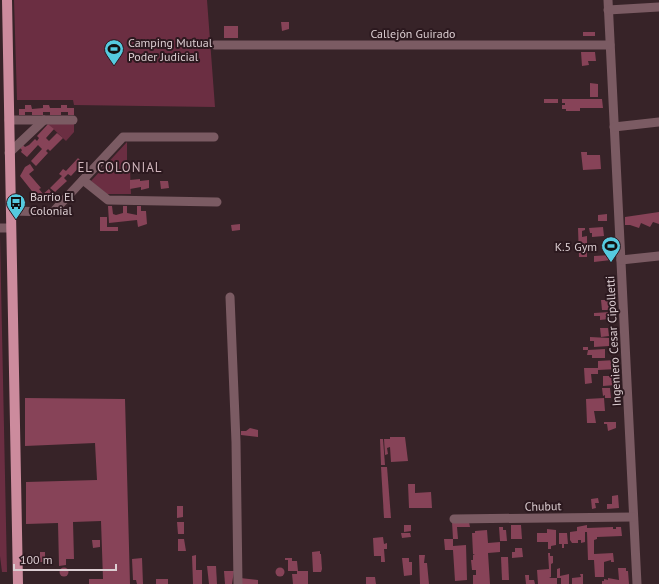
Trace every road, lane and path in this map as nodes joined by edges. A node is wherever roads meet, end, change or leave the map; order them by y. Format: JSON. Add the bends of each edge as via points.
{"nodes":[{"id":1,"x":7,"y":0,"type":"edge"},
{"id":2,"x":608,"y":0,"type":"edge"},
{"id":3,"x":659,"y":7,"type":"edge"},
{"id":4,"x":608,"y":10,"type":"junction"},
{"id":5,"x":216,"y":45,"type":"dead end"},
{"id":6,"x":610,"y":45,"type":"junction"},
{"id":7,"x":9,"y":120,"type":"junction"},
{"id":8,"x":44,"y":120,"type":"junction"},
{"id":9,"x":73,"y":120,"type":"dead end"},
{"id":10,"x":659,"y":122,"type":"edge"},
{"id":11,"x":614,"y":127,"type":"junction"},
{"id":12,"x":214,"y":137,"type":"dead end"},
{"id":13,"x":10,"y":153,"type":"junction"},
{"id":14,"x":83,"y":180,"type":"junction"},
{"id":15,"x":217,"y":202,"type":"dead end"},
{"id":16,"x":11,"y":211,"type":"junction"},
{"id":17,"x":0,"y":228,"type":"edge"},
{"id":18,"x":11,"y":228,"type":"junction"},
{"id":19,"x":659,"y":256,"type":"edge"},
{"id":20,"x":621,"y":260,"type":"junction"},
{"id":21,"x":230,"y":297,"type":"dead end"},
{"id":22,"x":633,"y":516,"type":"junction"},
{"id":23,"x":454,"y":519,"type":"dead end"},
{"id":24,"x":18,"y":584,"type":"edge"},
{"id":25,"x":238,"y":584,"type":"edge"},
{"id":26,"x":637,"y":584,"type":"edge"}],
"edges":[{"from":1,"to":7,"type":"main road"},
{"from":2,"to":4,"type":"street","name":"Ingeniero Cesar Cipolletti"},
{"from":3,"to":4,"type":"street"},
{"from":4,"to":6,"type":"street","name":"Ingeniero Cesar Cipolletti"},
{"from":5,"to":6,"type":"street","name":"Callejón Guirado"},
{"from":6,"to":11,"type":"street","name":"Ingeniero Cesar Cipolletti"},
{"from":7,"to":8,"type":"street"},
{"from":7,"to":13,"type":"main road"},
{"from":8,"to":9,"type":"street"},
{"from":8,"to":13,"type":"street"},
{"from":10,"to":11,"type":"street"},
{"from":11,"to":20,"type":"street","name":"Ingeniero Cesar Cipolletti"},
{"from":12,"to":14,"type":"street","via":[[123,137]]},
{"from":13,"to":16,"type":"main road"},
{"from":14,"to":15,"type":"street","via":[[108,200]]},
{"from":14,"to":16,"type":"street","via":[[53,212]]},
{"from":16,"to":18,"type":"main road"},
{"from":17,"to":18,"type":"street"},
{"from":18,"to":24,"type":"main road"},
{"from":19,"to":20,"type":"street"},
{"from":20,"to":22,"type":"street","name":"Ingeniero Cesar Cipolletti"},
{"from":21,"to":25,"type":"street"},
{"from":22,"to":23,"type":"street","name":"Chubut"},
{"from":22,"to":26,"type":"street","name":"Ingeniero Cesar Cipolletti"}]}
